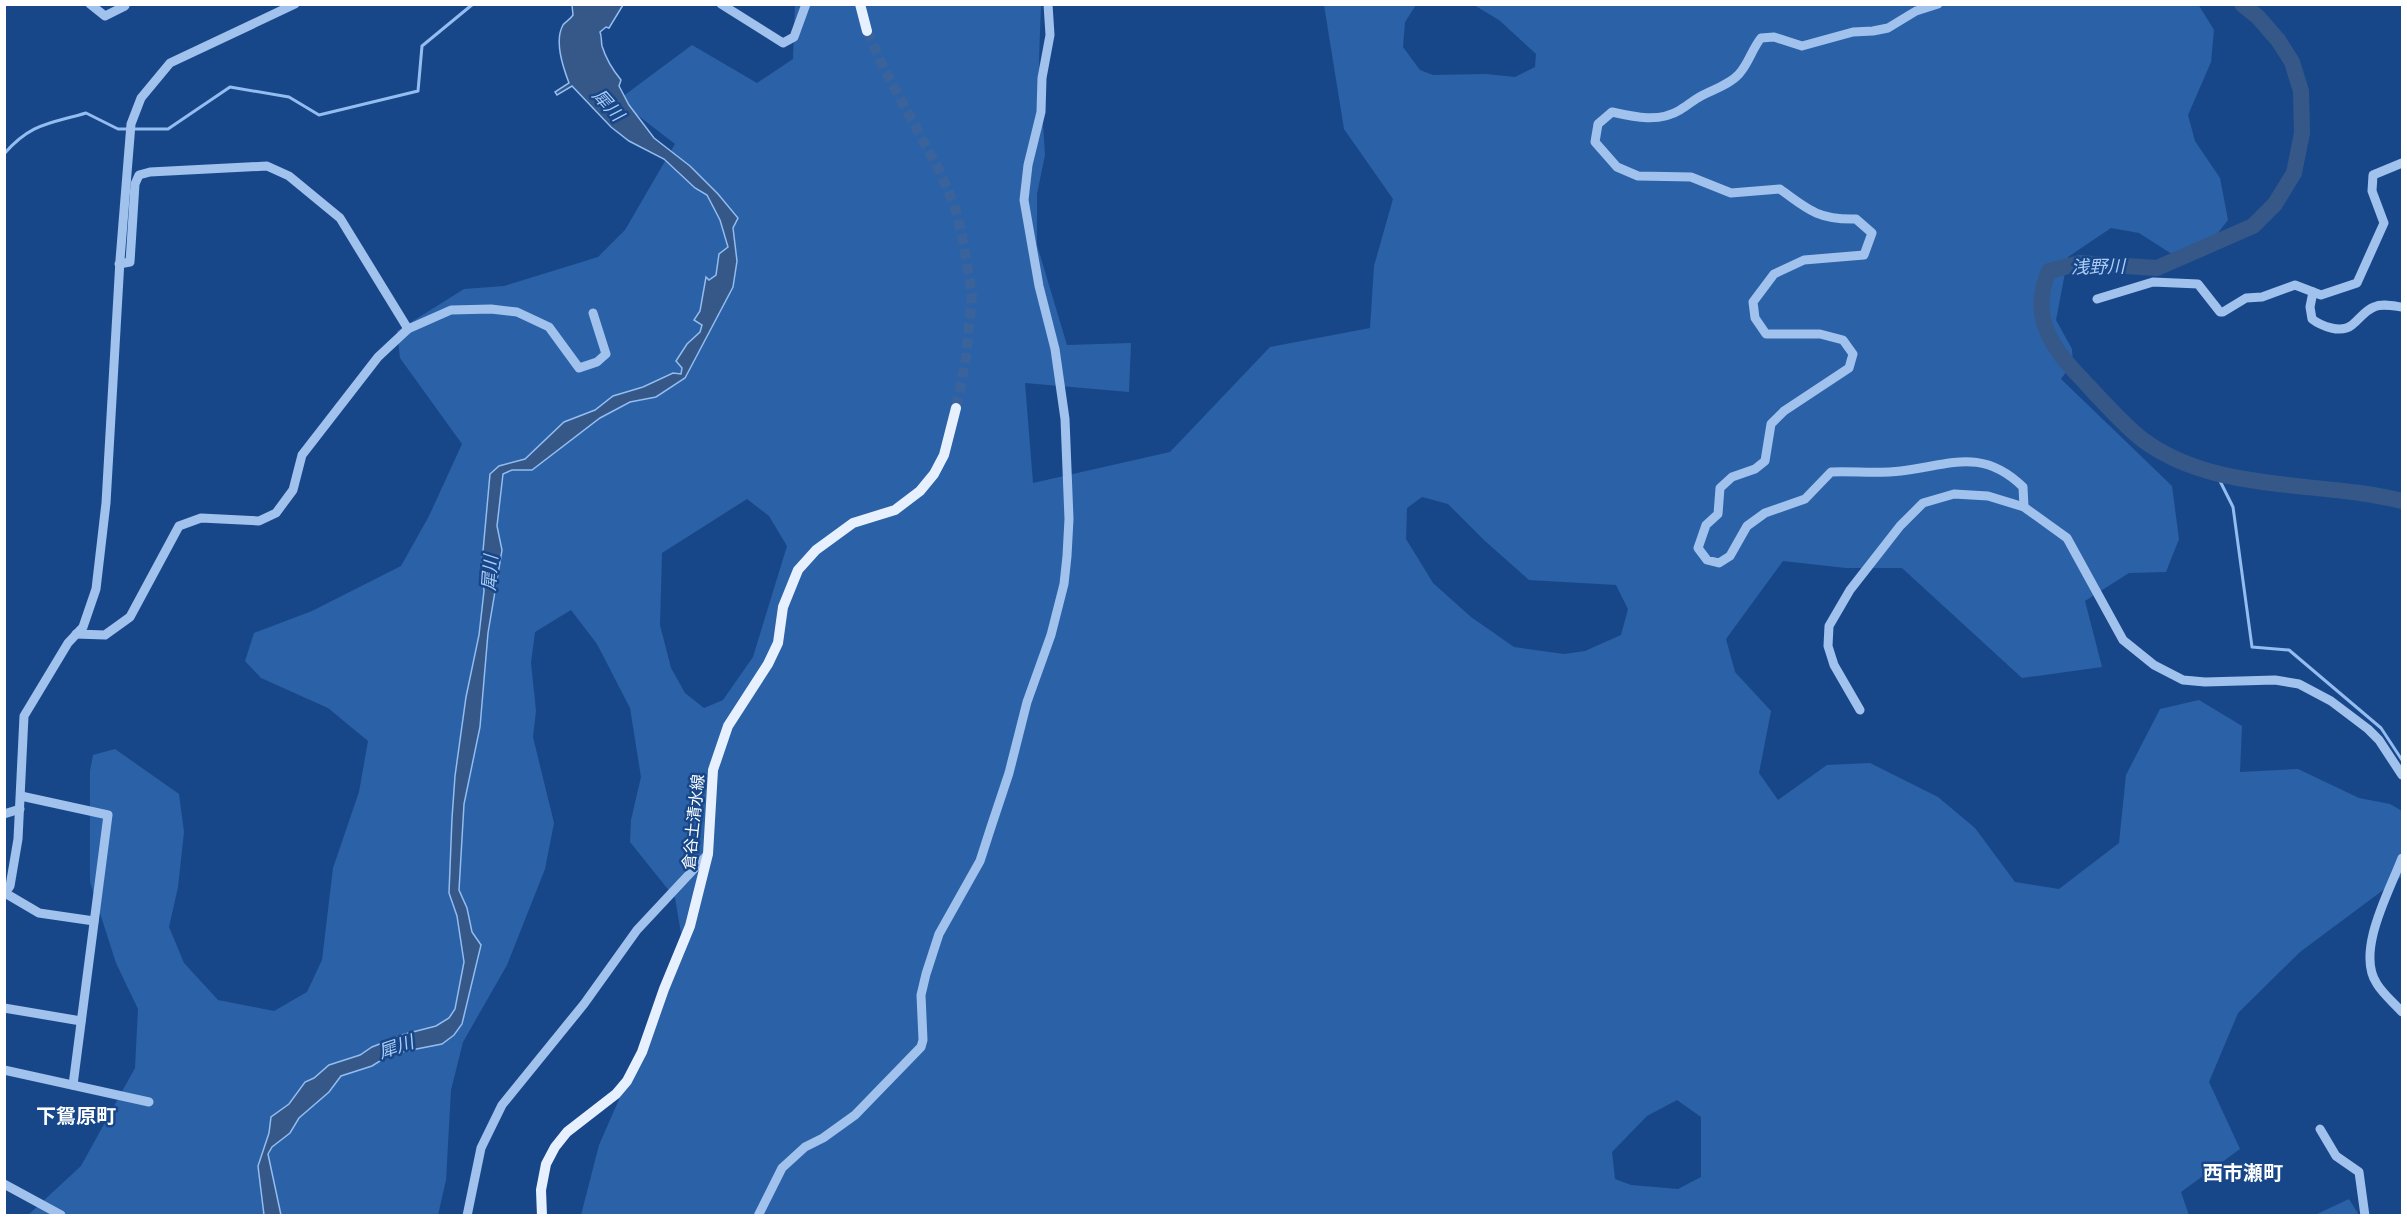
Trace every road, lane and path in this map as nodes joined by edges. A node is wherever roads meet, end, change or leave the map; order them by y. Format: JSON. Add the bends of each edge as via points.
{"nodes":[{"id":1,"x":90,"y":4,"type":"edge"},
{"id":2,"x":124,"y":4,"type":"edge"},
{"id":3,"x":295,"y":4,"type":"edge"},
{"id":4,"x":721,"y":4,"type":"edge"},
{"id":5,"x":806,"y":4,"type":"edge"},
{"id":6,"x":860,"y":4,"type":"edge"},
{"id":7,"x":1048,"y":4,"type":"edge"},
{"id":8,"x":1938,"y":4,"type":"edge"},
{"id":9,"x":867,"y":31,"type":"tunnel mouth"},
{"id":10,"x":2403,"y":163,"type":"edge"},
{"id":11,"x":119,"y":262,"type":"junction"},
{"id":12,"x":2313,"y":292,"type":"junction"},
{"id":13,"x":2097,"y":299,"type":"dead end"},
{"id":14,"x":2403,"y":307,"type":"edge"},
{"id":15,"x":593,"y":313,"type":"dead end"},
{"id":16,"x":408,"y":328,"type":"junction"},
{"id":17,"x":956,"y":408,"type":"tunnel mouth"},
{"id":18,"x":2024,"y":507,"type":"junction"},
{"id":19,"x":76,"y":634,"type":"junction"},
{"id":20,"x":1860,"y":710,"type":"dead end"},
{"id":21,"x":2403,"y":775,"type":"edge"},
{"id":22,"x":21,"y":796,"type":"junction"},
{"id":23,"x":20,"y":809,"type":"junction"},
{"id":24,"x":4,"y":814,"type":"edge"},
{"id":25,"x":708,"y":854,"type":"junction"},
{"id":26,"x":2403,"y":858,"type":"edge"},
{"id":27,"x":5,"y":893,"type":"edge"},
{"id":28,"x":94,"y":921,"type":"junction"},
{"id":29,"x":4,"y":1008,"type":"edge"},
{"id":30,"x":2403,"y":1012,"type":"edge"},
{"id":31,"x":81,"y":1022,"type":"junction"},
{"id":32,"x":4,"y":1070,"type":"edge"},
{"id":33,"x":73,"y":1085,"type":"junction"},
{"id":34,"x":149,"y":1102,"type":"dead end"},
{"id":35,"x":2320,"y":1130,"type":"dead end"},
{"id":36,"x":4,"y":1184,"type":"edge"},
{"id":37,"x":61,"y":1215,"type":"edge"},
{"id":38,"x":467,"y":1215,"type":"edge"},
{"id":39,"x":542,"y":1215,"type":"edge"},
{"id":40,"x":758,"y":1215,"type":"edge"},
{"id":41,"x":2365,"y":1215,"type":"edge"}],
"edges":[{"from":1,"to":2,"type":"street","via":[[105,16]]},
{"from":3,"to":11,"type":"street","via":[[170,63],[141,98],[131,124]]},
{"from":4,"to":5,"type":"street","via":[[783,43],[794,37]]},
{"from":6,"to":9,"type":"main road"},
{"from":7,"to":40,"type":"street","via":[[1050,35],[1041,112],[1024,200],[1065,419],[1069,519],[1064,584],[980,861],[939,934],[926,974],[921,995],[921,1047],[855,1114],[782,1167]]},
{"from":8,"to":18,"type":"street","via":[[1916,10],[1888,28],[1853,32],[1802,46],[1774,37],[1761,38],[1734,79],[1663,117],[1638,118],[1612,112],[1598,124],[1595,142],[1617,167],[1638,176],[1691,177],[1731,193],[1780,189],[1809,211],[1834,219],[1856,219],[1872,233],[1864,255],[1804,260],[1774,274],[1753,302],[1755,318],[1766,334],[1820,334],[1843,340],[1853,354],[1849,368],[1784,411],[1772,424],[1765,461],[1719,488],[1718,514],[1707,525],[1698,548],[1707,560],[1719,563],[1730,556],[1748,526],[1766,513],[1805,499],[1831,472],[1900,471],[1976,461],[2012,477],[2024,488]]},
{"from":10,"to":12,"type":"street","via":[[2373,175],[2372,191],[2384,223],[2357,283],[2327,295]]},
{"from":11,"to":16,"type":"street","via":[[130,262],[135,184],[139,175],[150,171],[267,166],[289,176],[340,218]]},
{"from":11,"to":19,"type":"street","via":[[100,557],[96,589],[83,627]]},
{"from":12,"to":13,"type":"street","via":[[2295,285],[2262,297],[2246,298],[2223,312],[2198,284],[2153,282]]},
{"from":12,"to":14,"type":"street","via":[[2312,319],[2320,325],[2343,329],[2374,306]]},
{"from":15,"to":16,"type":"street","via":[[606,354],[579,368],[549,327],[517,312],[451,310]]},
{"from":16,"to":19,"type":"street","via":[[378,357],[302,454],[293,490],[276,513],[259,521],[201,518],[179,526],[130,617],[105,635]]},
{"from":17,"to":25,"type":"main road","name":"倉谷土清水線","via":[[944,455],[920,491],[895,510],[853,523],[816,550],[798,570],[783,607],[778,643],[728,726],[713,770]]},
{"from":18,"to":20,"type":"street","via":[[1988,496],[1954,494],[1923,503],[1900,526],[1850,590],[1829,627],[1828,646],[1834,665]]},
{"from":18,"to":21,"type":"street","via":[[2067,538],[2123,640],[2154,665],[2183,680],[2276,680],[2299,684],[2331,701],[2368,729]]},
{"from":19,"to":22,"type":"street","via":[[24,716]]},
{"from":22,"to":23,"type":"street"},
{"from":22,"to":28,"type":"street","via":[[108,815]]},
{"from":23,"to":24,"type":"street"},
{"from":23,"to":27,"type":"street","via":[[15,860]]},
{"from":25,"to":38,"type":"street","via":[[637,930],[584,1004],[502,1105],[481,1148]]},
{"from":25,"to":39,"type":"main road","name":"倉谷土清水線","via":[[690,926],[642,1052],[616,1094],[567,1132],[555,1147],[546,1164],[541,1190]]},
{"from":26,"to":30,"type":"street","via":[[2370,944],[2376,983]]},
{"from":27,"to":28,"type":"street","via":[[39,913]]},
{"from":28,"to":31,"type":"street"},
{"from":29,"to":31,"type":"street"},
{"from":31,"to":33,"type":"street"},
{"from":32,"to":33,"type":"street"},
{"from":33,"to":34,"type":"street"},
{"from":35,"to":41,"type":"street","via":[[2336,1156],[2359,1172]]},
{"from":36,"to":37,"type":"street"}]}
